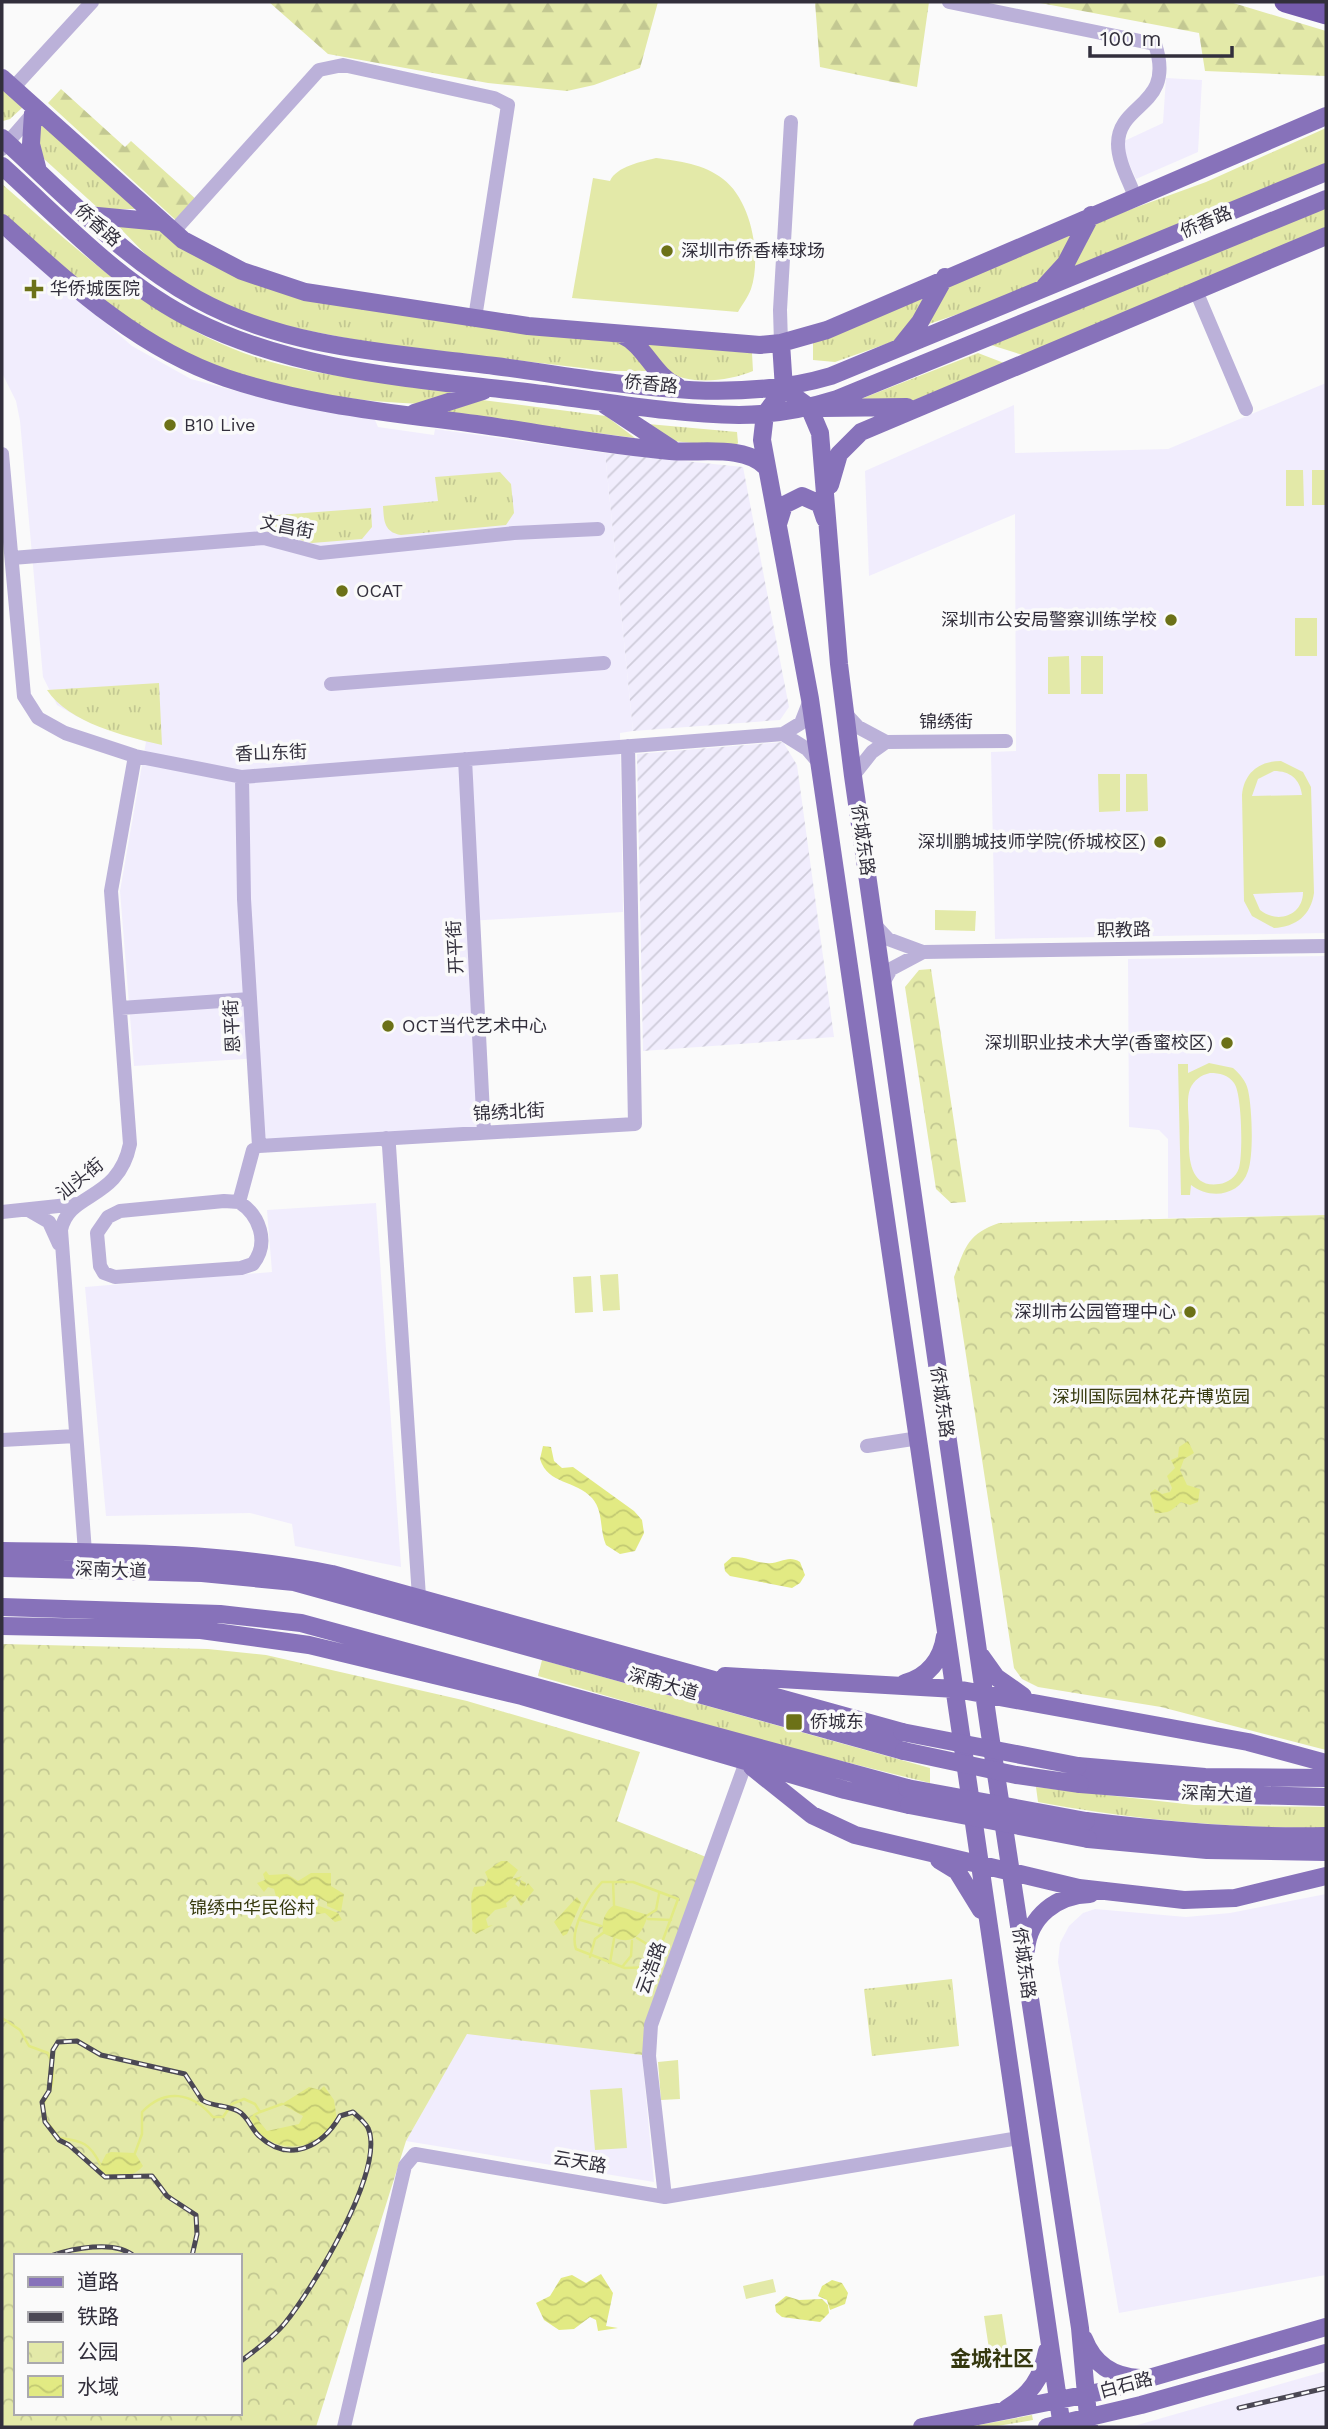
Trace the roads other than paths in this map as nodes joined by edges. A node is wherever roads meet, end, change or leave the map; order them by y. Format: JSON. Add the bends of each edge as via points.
{"nodes":[{"id":1,"x":92,"y":2,"type":"edge"},
{"id":2,"x":949,"y":2,"type":"edge"},
{"id":3,"x":1285,"y":2,"type":"edge"},
{"id":4,"x":1326,"y":15,"type":"edge"},
{"id":5,"x":7,"y":83,"type":"edge"},
{"id":6,"x":35,"y":111,"type":"junction"},
{"id":7,"x":1326,"y":116,"type":"edge"},
{"id":8,"x":792,"y":122,"type":"dead end"},
{"id":9,"x":4,"y":143,"type":"edge"},
{"id":10,"x":2,"y":166,"type":"edge"},
{"id":11,"x":39,"y":172,"type":"junction"},
{"id":12,"x":1326,"y":172,"type":"edge"},
{"id":13,"x":27,"y":189,"type":"junction"},
{"id":14,"x":1135,"y":197,"type":"junction"},
{"id":15,"x":1326,"y":199,"type":"edge"},
{"id":16,"x":87,"y":215,"type":"junction"},
{"id":17,"x":1091,"y":215,"type":"junction"},
{"id":18,"x":2,"y":223,"type":"edge"},
{"id":19,"x":167,"y":227,"type":"junction"},
{"id":20,"x":1326,"y":236,"type":"edge"},
{"id":21,"x":944,"y":277,"type":"junction"},
{"id":22,"x":1196,"y":291,"type":"junction"},
{"id":23,"x":1037,"y":293,"type":"junction"},
{"id":24,"x":475,"y":318,"type":"junction"},
{"id":25,"x":618,"y":334,"type":"junction"},
{"id":26,"x":782,"y":343,"type":"junction"},
{"id":27,"x":894,"y":352,"type":"junction"},
{"id":28,"x":495,"y":388,"type":"junction"},
{"id":29,"x":681,"y":388,"type":"junction"},
{"id":30,"x":784,"y":389,"type":"junction"},
{"id":31,"x":592,"y":400,"type":"junction"},
{"id":32,"x":926,"y":405,"type":"junction"},
{"id":33,"x":809,"y":407,"type":"junction"},
{"id":34,"x":1246,"y":409,"type":"dead end"},
{"id":35,"x":400,"y":414,"type":"junction"},
{"id":36,"x":765,"y":414,"type":"junction"},
{"id":37,"x":685,"y":452,"type":"junction"},
{"id":38,"x":2,"y":454,"type":"edge"},
{"id":39,"x":766,"y":467,"type":"junction"},
{"id":40,"x":827,"y":495,"type":"junction"},
{"id":41,"x":598,"y":529,"type":"dead end"},
{"id":42,"x":776,"y":530,"type":"junction"},
{"id":43,"x":831,"y":539,"type":"junction"},
{"id":44,"x":12,"y":558,"type":"junction"},
{"id":45,"x":604,"y":663,"type":"dead end"},
{"id":46,"x":331,"y":684,"type":"dead end"},
{"id":47,"x":810,"y":699,"type":"junction"},
{"id":48,"x":845,"y":713,"type":"junction"},
{"id":49,"x":783,"y":734,"type":"junction"},
{"id":50,"x":1006,"y":741,"type":"dead end"},
{"id":51,"x":886,"y":742,"type":"junction"},
{"id":52,"x":628,"y":746,"type":"junction"},
{"id":53,"x":135,"y":756,"type":"junction"},
{"id":54,"x":465,"y":759,"type":"junction"},
{"id":55,"x":820,"y":764,"type":"junction"},
{"id":56,"x":853,"y":776,"type":"junction"},
{"id":57,"x":242,"y":777,"type":"junction"},
{"id":58,"x":874,"y":924,"type":"junction"},
{"id":59,"x":1326,"y":946,"type":"edge"},
{"id":60,"x":923,"y":952,"type":"junction"},
{"id":61,"x":883,"y":983,"type":"junction"},
{"id":62,"x":250,"y":999,"type":"junction"},
{"id":63,"x":121,"y":1008,"type":"junction"},
{"id":64,"x":484,"y":1133,"type":"junction"},
{"id":65,"x":386,"y":1138,"type":"junction"},
{"id":66,"x":251,"y":1151,"type":"junction"},
{"id":67,"x":239,"y":1202,"type":"junction"},
{"id":68,"x":77,"y":1204,"type":"junction"},
{"id":69,"x":26,"y":1210,"type":"junction"},
{"id":70,"x":2,"y":1212,"type":"edge"},
{"id":71,"x":60,"y":1251,"type":"junction"},
{"id":72,"x":76,"y":1436,"type":"junction"},
{"id":73,"x":919,"y":1438,"type":"junction"},
{"id":74,"x":2,"y":1440,"type":"edge"},
{"id":75,"x":867,"y":1446,"type":"dead end"},
{"id":76,"x":2,"y":1551,"type":"edge"},
{"id":77,"x":85,"y":1552,"type":"junction"},
{"id":78,"x":2,"y":1568,"type":"edge"},
{"id":79,"x":294,"y":1582,"type":"junction"},
{"id":80,"x":388,"y":1589,"type":"junction"},
{"id":81,"x":415,"y":1596,"type":"junction"},
{"id":82,"x":2,"y":1607,"type":"edge"},
{"id":83,"x":148,"y":1611,"type":"junction"},
{"id":84,"x":476,"y":1613,"type":"junction"},
{"id":85,"x":947,"y":1625,"type":"junction"},
{"id":86,"x":2,"y":1626,"type":"edge"},
{"id":87,"x":83,"y":1628,"type":"junction"},
{"id":88,"x":524,"y":1644,"type":"junction"},
{"id":89,"x":409,"y":1651,"type":"junction"},
{"id":90,"x":978,"y":1652,"type":"junction"},
{"id":91,"x":693,"y":1675,"type":"junction"},
{"id":92,"x":901,"y":1683,"type":"junction"},
{"id":93,"x":481,"y":1686,"type":"junction"},
{"id":94,"x":956,"y":1689,"type":"junction"},
{"id":95,"x":984,"y":1693,"type":"junction"},
{"id":96,"x":1036,"y":1702,"type":"junction"},
{"id":97,"x":746,"y":1762,"type":"junction"},
{"id":98,"x":1326,"y":1763,"type":"edge"},
{"id":99,"x":1079,"y":1775,"type":"junction"},
{"id":100,"x":1326,"y":1778,"type":"edge"},
{"id":101,"x":908,"y":1796,"type":"junction"},
{"id":102,"x":1326,"y":1797,"type":"edge"},
{"id":103,"x":1087,"y":1830,"type":"junction"},
{"id":104,"x":1326,"y":1836,"type":"edge"},
{"id":105,"x":920,"y":1851,"type":"junction"},
{"id":106,"x":1326,"y":1852,"type":"edge"},
{"id":107,"x":979,"y":1865,"type":"junction"},
{"id":108,"x":1011,"y":1872,"type":"junction"},
{"id":109,"x":1326,"y":1876,"type":"edge"},
{"id":110,"x":1115,"y":1892,"type":"junction"},
{"id":111,"x":987,"y":1922,"type":"junction"},
{"id":112,"x":1024,"y":1964,"type":"junction"},
{"id":113,"x":1019,"y":2138,"type":"junction"},
{"id":114,"x":664,"y":2197,"type":"junction"},
{"id":115,"x":1326,"y":2327,"type":"edge"},
{"id":116,"x":1080,"y":2328,"type":"junction"},
{"id":117,"x":1048,"y":2334,"type":"junction"},
{"id":118,"x":1326,"y":2353,"type":"edge"},
{"id":119,"x":1150,"y":2378,"type":"junction"},
{"id":120,"x":1087,"y":2396,"type":"junction"},
{"id":121,"x":1058,"y":2402,"type":"junction"},
{"id":122,"x":1141,"y":2405,"type":"junction"},
{"id":123,"x":993,"y":2414,"type":"junction"},
{"id":124,"x":1088,"y":2423,"type":"edge"},
{"id":125,"x":1057,"y":2426,"type":"edge"},
{"id":126,"x":344,"y":2427,"type":"edge"},
{"id":127,"x":922,"y":2427,"type":"edge"},
{"id":128,"x":1109,"y":2427,"type":"edge"}],
"edges":[{"from":1,"to":5,"type":"street"},
{"from":2,"to":14,"type":"street","via":[[1155,44],[1161,63],[1152,97],[1125,120],[1118,141]]},
{"from":3,"to":4,"type":"highway"},
{"from":5,"to":6,"type":"main road"},
{"from":6,"to":9,"type":"street"},
{"from":6,"to":11,"type":"main road","via":[[31,144]]},
{"from":6,"to":19,"type":"main road"},
{"from":7,"to":14,"type":"main road"},
{"from":8,"to":26,"type":"street"},
{"from":9,"to":11,"type":"main road","name":"侨香路"},
{"from":10,"to":13,"type":"main road","name":"侨香路"},
{"from":11,"to":13,"type":"main road"},
{"from":11,"to":16,"type":"main road","name":"侨香路"},
{"from":12,"to":23,"type":"main road","name":"侨香路"},
{"from":13,"to":28,"type":"main road","name":"侨香路","via":[[123,276],[156,299],[228,336],[299,359]]},
{"from":14,"to":17,"type":"main road"},
{"from":15,"to":33,"type":"main road","name":"侨香路"},
{"from":16,"to":19,"type":"main road"},
{"from":16,"to":29,"type":"main road","name":"侨香路","via":[[167,280],[217,309],[267,328],[344,346]]},
{"from":17,"to":21,"type":"main road"},
{"from":17,"to":23,"type":"main road","via":[[1066,263]]},
{"from":18,"to":35,"type":"main road","via":[[117,322],[185,362],[262,389]]},
{"from":19,"to":24,"type":"main road","via":[[212,258],[305,292]]},
{"from":19,"to":24,"type":"street","via":[[319,70],[343,65],[494,98],[508,106]]},
{"from":20,"to":22,"type":"main road"},
{"from":21,"to":26,"type":"main road","via":[[827,330]]},
{"from":21,"to":27,"type":"main road","via":[[910,338]]},
{"from":22,"to":32,"type":"main road"},
{"from":22,"to":34,"type":"street"},
{"from":23,"to":27,"type":"main road","name":"侨香路"},
{"from":24,"to":25,"type":"main road"},
{"from":25,"to":26,"type":"main road","via":[[714,343]]},
{"from":25,"to":29,"type":"main road","via":[[626,335],[665,380]]},
{"from":26,"to":30,"type":"main road"},
{"from":27,"to":30,"type":"main road","name":"侨香路"},
{"from":28,"to":31,"type":"main road","name":"侨香路"},
{"from":28,"to":35,"type":"main road"},
{"from":29,"to":30,"type":"main road","name":"侨香路"},
{"from":30,"to":33,"type":"main road"},
{"from":30,"to":36,"type":"main road"},
{"from":31,"to":36,"type":"main road","name":"侨香路"},
{"from":31,"to":37,"type":"main road","via":[[622,414],[661,443]]},
{"from":32,"to":33,"type":"main road"},
{"from":32,"to":40,"type":"main road","via":[[849,440],[835,465]]},
{"from":33,"to":36,"type":"main road","name":"侨香路"},
{"from":33,"to":40,"type":"main road","name":"侨城东路","via":[[820,433]]},
{"from":35,"to":37,"type":"main road"},
{"from":36,"to":39,"type":"main road","name":"侨城东路","via":[[761,426]]},
{"from":37,"to":39,"type":"main road","via":[[746,455]]},
{"from":38,"to":44,"type":"street","name":"香山东街"},
{"from":39,"to":42,"type":"main road","name":"侨城东路"},
{"from":40,"to":43,"type":"main road","name":"侨城东路"},
{"from":41,"to":44,"type":"street","name":"文昌街","via":[[320,553],[264,538]]},
{"from":42,"to":43,"type":"main road","via":[[784,505],[802,496],[820,504]]},
{"from":42,"to":47,"type":"main road","name":"侨城东路"},
{"from":43,"to":48,"type":"main road","name":"侨城东路"},
{"from":44,"to":53,"type":"street","name":"香山东街","via":[[21,681],[27,705],[54,728]]},
{"from":45,"to":46,"type":"street"},
{"from":47,"to":49,"type":"street","via":[[801,723]]},
{"from":47,"to":55,"type":"main road","name":"侨城东路"},
{"from":48,"to":51,"type":"street","via":[[858,727]]},
{"from":48,"to":56,"type":"main road","name":"侨城东路"},
{"from":49,"to":52,"type":"street","name":"香山东街"},
{"from":49,"to":55,"type":"street"},
{"from":50,"to":51,"type":"street","name":"锦绣街"},
{"from":51,"to":56,"type":"street"},
{"from":52,"to":54,"type":"street","name":"香山东街"},
{"from":52,"to":64,"type":"street","name":"锦绣北街","via":[[635,1124]]},
{"from":53,"to":57,"type":"street","name":"香山东街"},
{"from":53,"to":63,"type":"street","name":"汕头街","via":[[111,891]]},
{"from":54,"to":57,"type":"street","name":"香山东街"},
{"from":54,"to":64,"type":"street","name":"开平街"},
{"from":55,"to":73,"type":"main road","name":"侨城东路"},
{"from":56,"to":58,"type":"main road","name":"侨城东路"},
{"from":57,"to":62,"type":"street","name":"恩平街"},
{"from":58,"to":60,"type":"street","name":"职教路","via":[[888,939]]},
{"from":58,"to":61,"type":"main road","name":"侨城东路"},
{"from":59,"to":60,"type":"street","name":"职教路"},
{"from":60,"to":61,"type":"street","via":[[898,964]]},
{"from":61,"to":90,"type":"main road","name":"侨城东路"},
{"from":62,"to":63,"type":"street"},
{"from":62,"to":66,"type":"street","name":"恩平街"},
{"from":63,"to":68,"type":"street","name":"汕头街","via":[[131,1132],[128,1155],[111,1183]]},
{"from":64,"to":65,"type":"street","name":"锦绣北街"},
{"from":65,"to":66,"type":"street"},
{"from":65,"to":81,"type":"street"},
{"from":66,"to":67,"type":"street","name":"恩平街"},
{"from":67,"to":67,"type":"street","via":[[120,1211],[108,1217],[97,1233],[100,1266],[114,1278],[253,1264],[261,1249],[259,1223],[252,1210]]},
{"from":68,"to":69,"type":"street"},
{"from":68,"to":71,"type":"street","name":"汕头街","via":[[62,1221]]},
{"from":69,"to":70,"type":"street"},
{"from":69,"to":71,"type":"street","via":[[48,1222]]},
{"from":71,"to":72,"type":"street","name":"汕头街"},
{"from":72,"to":74,"type":"street"},
{"from":72,"to":77,"type":"street","name":"汕头街"},
{"from":73,"to":75,"type":"street"},
{"from":73,"to":85,"type":"main road","name":"侨城东路"},
{"from":76,"to":77,"type":"main road"},
{"from":77,"to":80,"type":"main road","via":[[229,1558],[286,1565]]},
{"from":78,"to":79,"type":"main road","name":"深南大道","via":[[202,1573]]},
{"from":79,"to":80,"type":"main road"},
{"from":79,"to":88,"type":"main road","name":"深南大道"},
{"from":80,"to":81,"type":"main road"},
{"from":81,"to":84,"type":"main road"},
{"from":82,"to":83,"type":"main road","name":"深南大道"},
{"from":83,"to":87,"type":"main road"},
{"from":83,"to":89,"type":"main road","name":"深南大道","via":[[261,1617]]},
{"from":84,"to":88,"type":"main road"},
{"from":84,"to":91,"type":"main road"},
{"from":85,"to":92,"type":"main road","via":[[936,1661],[920,1677]]},
{"from":85,"to":94,"type":"main road","name":"侨城东路"},
{"from":86,"to":87,"type":"main road"},
{"from":87,"to":93,"type":"main road","via":[[201,1630],[270,1637]]},
{"from":88,"to":99,"type":"main road","name":"深南大道","bridge":true,"via":[[904,1751],[1016,1775]]},
{"from":89,"to":93,"type":"main road"},
{"from":89,"to":101,"type":"main road","name":"深南大道"},
{"from":90,"to":95,"type":"main road","name":"侨城东路"},
{"from":90,"to":96,"type":"main road","via":[[1006,1686]]},
{"from":91,"to":92,"type":"main road"},
{"from":91,"to":99,"type":"main road","bridge":true},
{"from":92,"to":94,"type":"main road"},
{"from":93,"to":97,"type":"main road"},
{"from":94,"to":95,"type":"main road"},
{"from":94,"to":107,"type":"main road","name":"侨城东路"},
{"from":95,"to":96,"type":"main road"},
{"from":95,"to":108,"type":"main road","name":"侨城东路"},
{"from":96,"to":98,"type":"main road","via":[[1248,1742]]},
{"from":97,"to":101,"type":"main road"},
{"from":97,"to":105,"type":"main road","via":[[811,1815],[833,1826]]},
{"from":97,"to":114,"type":"street","name":"云浩路","via":[[651,2025],[649,2056]]},
{"from":99,"to":100,"type":"main road"},
{"from":99,"to":102,"type":"main road","name":"深南大道","via":[[1181,1793]]},
{"from":101,"to":103,"type":"main road","name":"深南大道","bridge":true,"via":[[1008,1809]]},
{"from":103,"to":104,"type":"main road","name":"深南大道"},
{"from":103,"to":106,"type":"main road","via":[[1207,1850]]},
{"from":105,"to":107,"type":"main road"},
{"from":105,"to":111,"type":"main road","via":[[957,1871]]},
{"from":107,"to":108,"type":"main road"},
{"from":107,"to":111,"type":"main road","name":"侨城东路"},
{"from":108,"to":110,"type":"main road"},
{"from":108,"to":112,"type":"main road","name":"侨城东路"},
{"from":109,"to":110,"type":"main road","via":[[1235,1898],[1184,1900]]},
{"from":110,"to":112,"type":"main road","via":[[1080,1894],[1045,1910],[1029,1933]]},
{"from":111,"to":113,"type":"main road","name":"侨城东路"},
{"from":112,"to":116,"type":"main road","name":"侨城东路"},
{"from":113,"to":114,"type":"street","name":"云天路"},
{"from":113,"to":117,"type":"main road","name":"侨城东路"},
{"from":114,"to":126,"type":"street","name":"云天路","via":[[421,2153],[410,2157]]},
{"from":115,"to":119,"type":"main road","name":"白石路"},
{"from":116,"to":119,"type":"main road","via":[[1093,2356],[1109,2371]]},
{"from":116,"to":120,"type":"main road","name":"侨城东路"},
{"from":117,"to":121,"type":"main road","name":"侨城东路"},
{"from":117,"to":123,"type":"main road","via":[[1038,2380],[1021,2400]]},
{"from":118,"to":122,"type":"main road","name":"白石路"},
{"from":119,"to":120,"type":"main road","name":"白石路"},
{"from":120,"to":121,"type":"main road","name":"白石路"},
{"from":120,"to":124,"type":"main road","name":"侨城东路"},
{"from":121,"to":123,"type":"main road","name":"白石路"},
{"from":121,"to":125,"type":"main road","name":"侨城东路"},
{"from":122,"to":124,"type":"main road","name":"白石路"},
{"from":122,"to":128,"type":"main road"},
{"from":123,"to":127,"type":"main road","name":"白石路"},
{"from":124,"to":125,"type":"main road","name":"白石路"}]}
